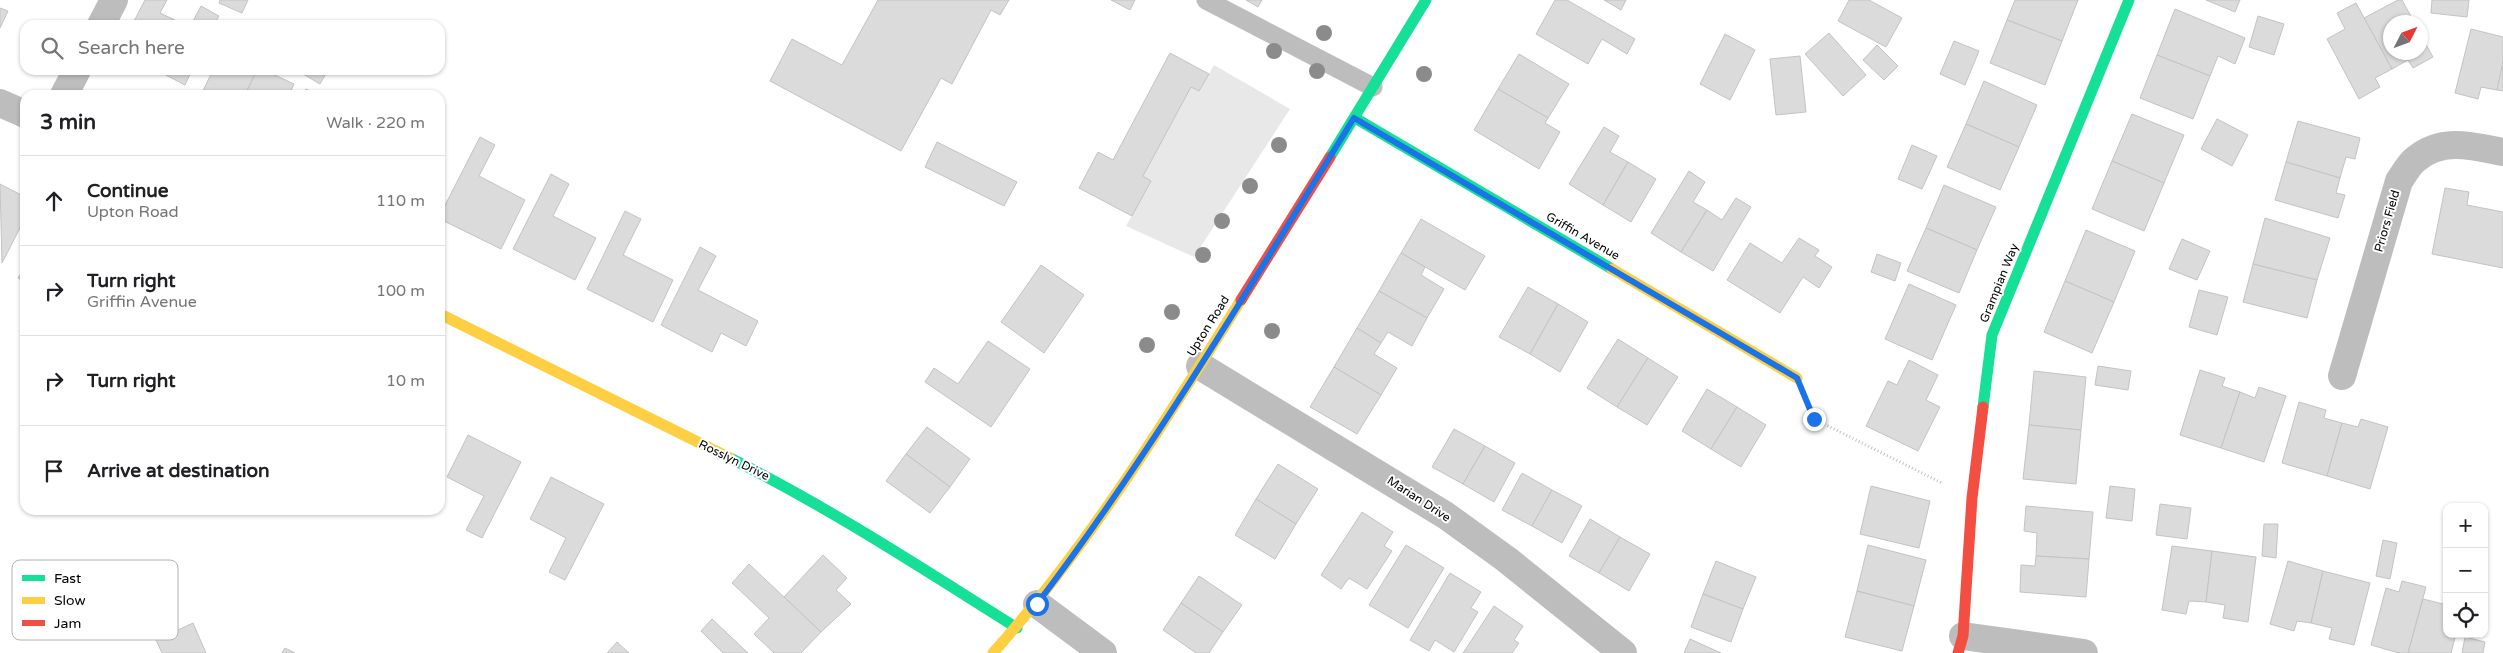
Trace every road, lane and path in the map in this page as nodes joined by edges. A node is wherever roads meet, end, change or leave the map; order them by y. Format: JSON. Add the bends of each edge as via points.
{"nodes":[{"id":1,"x":114,"y":0,"type":"edge"},
{"id":2,"x":1206,"y":0,"type":"edge"},
{"id":3,"x":1426,"y":0,"type":"edge"},
{"id":4,"x":2129,"y":0,"type":"edge"},
{"id":5,"x":104,"y":20,"type":"edge"},
{"id":6,"x":74,"y":75,"type":"edge"},
{"id":7,"x":1374,"y":87,"type":"junction"},
{"id":8,"x":67,"y":90,"type":"edge"},
{"id":9,"x":0,"y":103,"type":"edge"},
{"id":10,"x":20,"y":112,"type":"edge"},
{"id":11,"x":1354,"y":118,"type":"junction"},
{"id":12,"x":2503,"y":152,"type":"edge"},
{"id":13,"x":445,"y":316,"type":"edge"},
{"id":14,"x":1200,"y":366,"type":"junction"},
{"id":15,"x":2342,"y":376,"type":"dead end"},
{"id":16,"x":1797,"y":378,"type":"joint"},
{"id":17,"x":1972,"y":498,"type":"junction"},
{"id":18,"x":1037,"y":604,"type":"junction"},
{"id":19,"x":1017,"y":628,"type":"junction"},
{"id":20,"x":1961,"y":645,"type":"edge"},
{"id":21,"x":993,"y":653,"type":"edge"},
{"id":22,"x":1103,"y":653,"type":"edge"},
{"id":23,"x":1623,"y":653,"type":"edge"},
{"id":24,"x":2084,"y":653,"type":"edge"}],
"edges":[{"from":1,"to":5,"type":"street"},
{"from":2,"to":7,"type":"lane"},
{"from":3,"to":7,"type":"street","name":"Upton Road"},
{"from":4,"to":17,"type":"street","name":"Grampian Way","via":[[1992,335]]},
{"from":6,"to":8,"type":"street"},
{"from":7,"to":11,"type":"street","name":"Upton Road"},
{"from":9,"to":10,"type":"street"},
{"from":11,"to":14,"type":"street","name":"Upton Road"},
{"from":11,"to":16,"type":"street","name":"Griffin Avenue"},
{"from":12,"to":15,"type":"street","name":"Priors Field","via":[[2443,144],[2416,159],[2398,181]]},
{"from":13,"to":19,"type":"street","name":"Rosslyn Drive","via":[[786,486],[876,538]]},
{"from":14,"to":18,"type":"street","name":"Upton Road","via":[[1091,533]]},
{"from":14,"to":23,"type":"street","name":"Marian Drive","via":[[1445,516],[1506,559]]},
{"from":16,"to":17,"type":"path","via":[[1814,419]]},
{"from":17,"to":20,"type":"street","name":"Grampian Way"},
{"from":18,"to":19,"type":"street","name":"Upton Road"},
{"from":18,"to":22,"type":"street"},
{"from":19,"to":21,"type":"street","name":"Upton Road"},
{"from":20,"to":24,"type":"street"}]}
